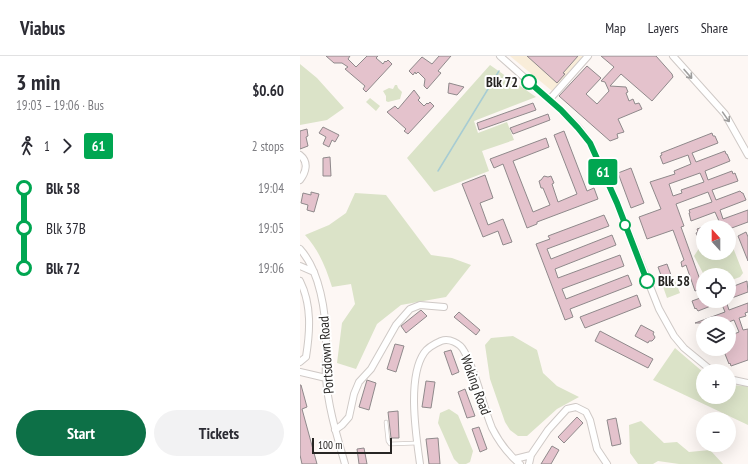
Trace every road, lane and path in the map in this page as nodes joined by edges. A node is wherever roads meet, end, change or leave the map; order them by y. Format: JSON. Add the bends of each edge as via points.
{"nodes":[{"id":1,"x":500,"y":56,"type":"edge"},
{"id":2,"x":588,"y":56,"type":"edge"},
{"id":3,"x":676,"y":57,"type":"edge"},
{"id":4,"x":549,"y":100,"type":"junction"},
{"id":5,"x":748,"y":154,"type":"edge"},
{"id":6,"x":300,"y":155,"type":"edge"},
{"id":7,"x":300,"y":180,"type":"edge"},
{"id":8,"x":300,"y":249,"type":"edge"},
{"id":9,"x":300,"y":266,"type":"edge"},
{"id":10,"x":314,"y":272,"type":"junction"},
{"id":11,"x":300,"y":281,"type":"edge"},
{"id":12,"x":444,"y":307,"type":"dead end"},
{"id":13,"x":300,"y":362,"type":"edge"},
{"id":14,"x":703,"y":364,"type":"edge"},
{"id":15,"x":300,"y":372,"type":"edge"},
{"id":16,"x":326,"y":378,"type":"junction"},
{"id":17,"x":736,"y":380,"type":"edge"},
{"id":18,"x":748,"y":383,"type":"edge"},
{"id":19,"x":386,"y":422,"type":"dead end"},
{"id":20,"x":335,"y":430,"type":"junction"},
{"id":21,"x":417,"y":443,"type":"junction"},
{"id":22,"x":530,"y":454,"type":"junction"},
{"id":23,"x":514,"y":459,"type":"junction"},
{"id":24,"x":345,"y":464,"type":"edge"},
{"id":25,"x":420,"y":464,"type":"edge"},
{"id":26,"x":520,"y":464,"type":"edge"},
{"id":27,"x":529,"y":464,"type":"edge"},
{"id":28,"x":607,"y":464,"type":"edge"}],
"edges":[{"from":1,"to":4,"type":"street"},
{"from":2,"to":4,"type":"street"},
{"from":3,"to":5,"type":"street","one_way":true,"via":[[725,114]]},
{"from":4,"to":14,"type":"street","via":[[590,143],[659,309],[674,336]]},
{"from":6,"to":7,"type":"street","via":[[306,169]]},
{"from":8,"to":10,"type":"street","name":"Portsdown Road"},
{"from":9,"to":10,"type":"street"},
{"from":10,"to":16,"type":"street","name":"Portsdown Road","via":[[324,320]]},
{"from":11,"to":13,"type":"street","via":[[309,313],[306,357]]},
{"from":12,"to":20,"type":"street","via":[[420,305],[410,309],[396,325],[371,369],[359,382],[349,417]]},
{"from":15,"to":16,"type":"street"},
{"from":16,"to":20,"type":"street","name":"Portsdown Road"},
{"from":17,"to":18,"type":"street"},
{"from":19,"to":21,"type":"lane","via":[[390,444]]},
{"from":20,"to":24,"type":"street","name":"Portsdown Road"},
{"from":21,"to":23,"type":"street","name":"Woking Road","via":[[415,392],[416,372],[420,359],[434,344],[450,340],[464,350],[493,430]]},
{"from":21,"to":25,"type":"street","name":"Woking Road"},
{"from":22,"to":23,"type":"street"},
{"from":22,"to":27,"type":"street"},
{"from":22,"to":28,"type":"street","via":[[558,418],[567,409],[576,407],[586,412],[597,449]]},
{"from":23,"to":26,"type":"street","name":"Woking Road"}]}
